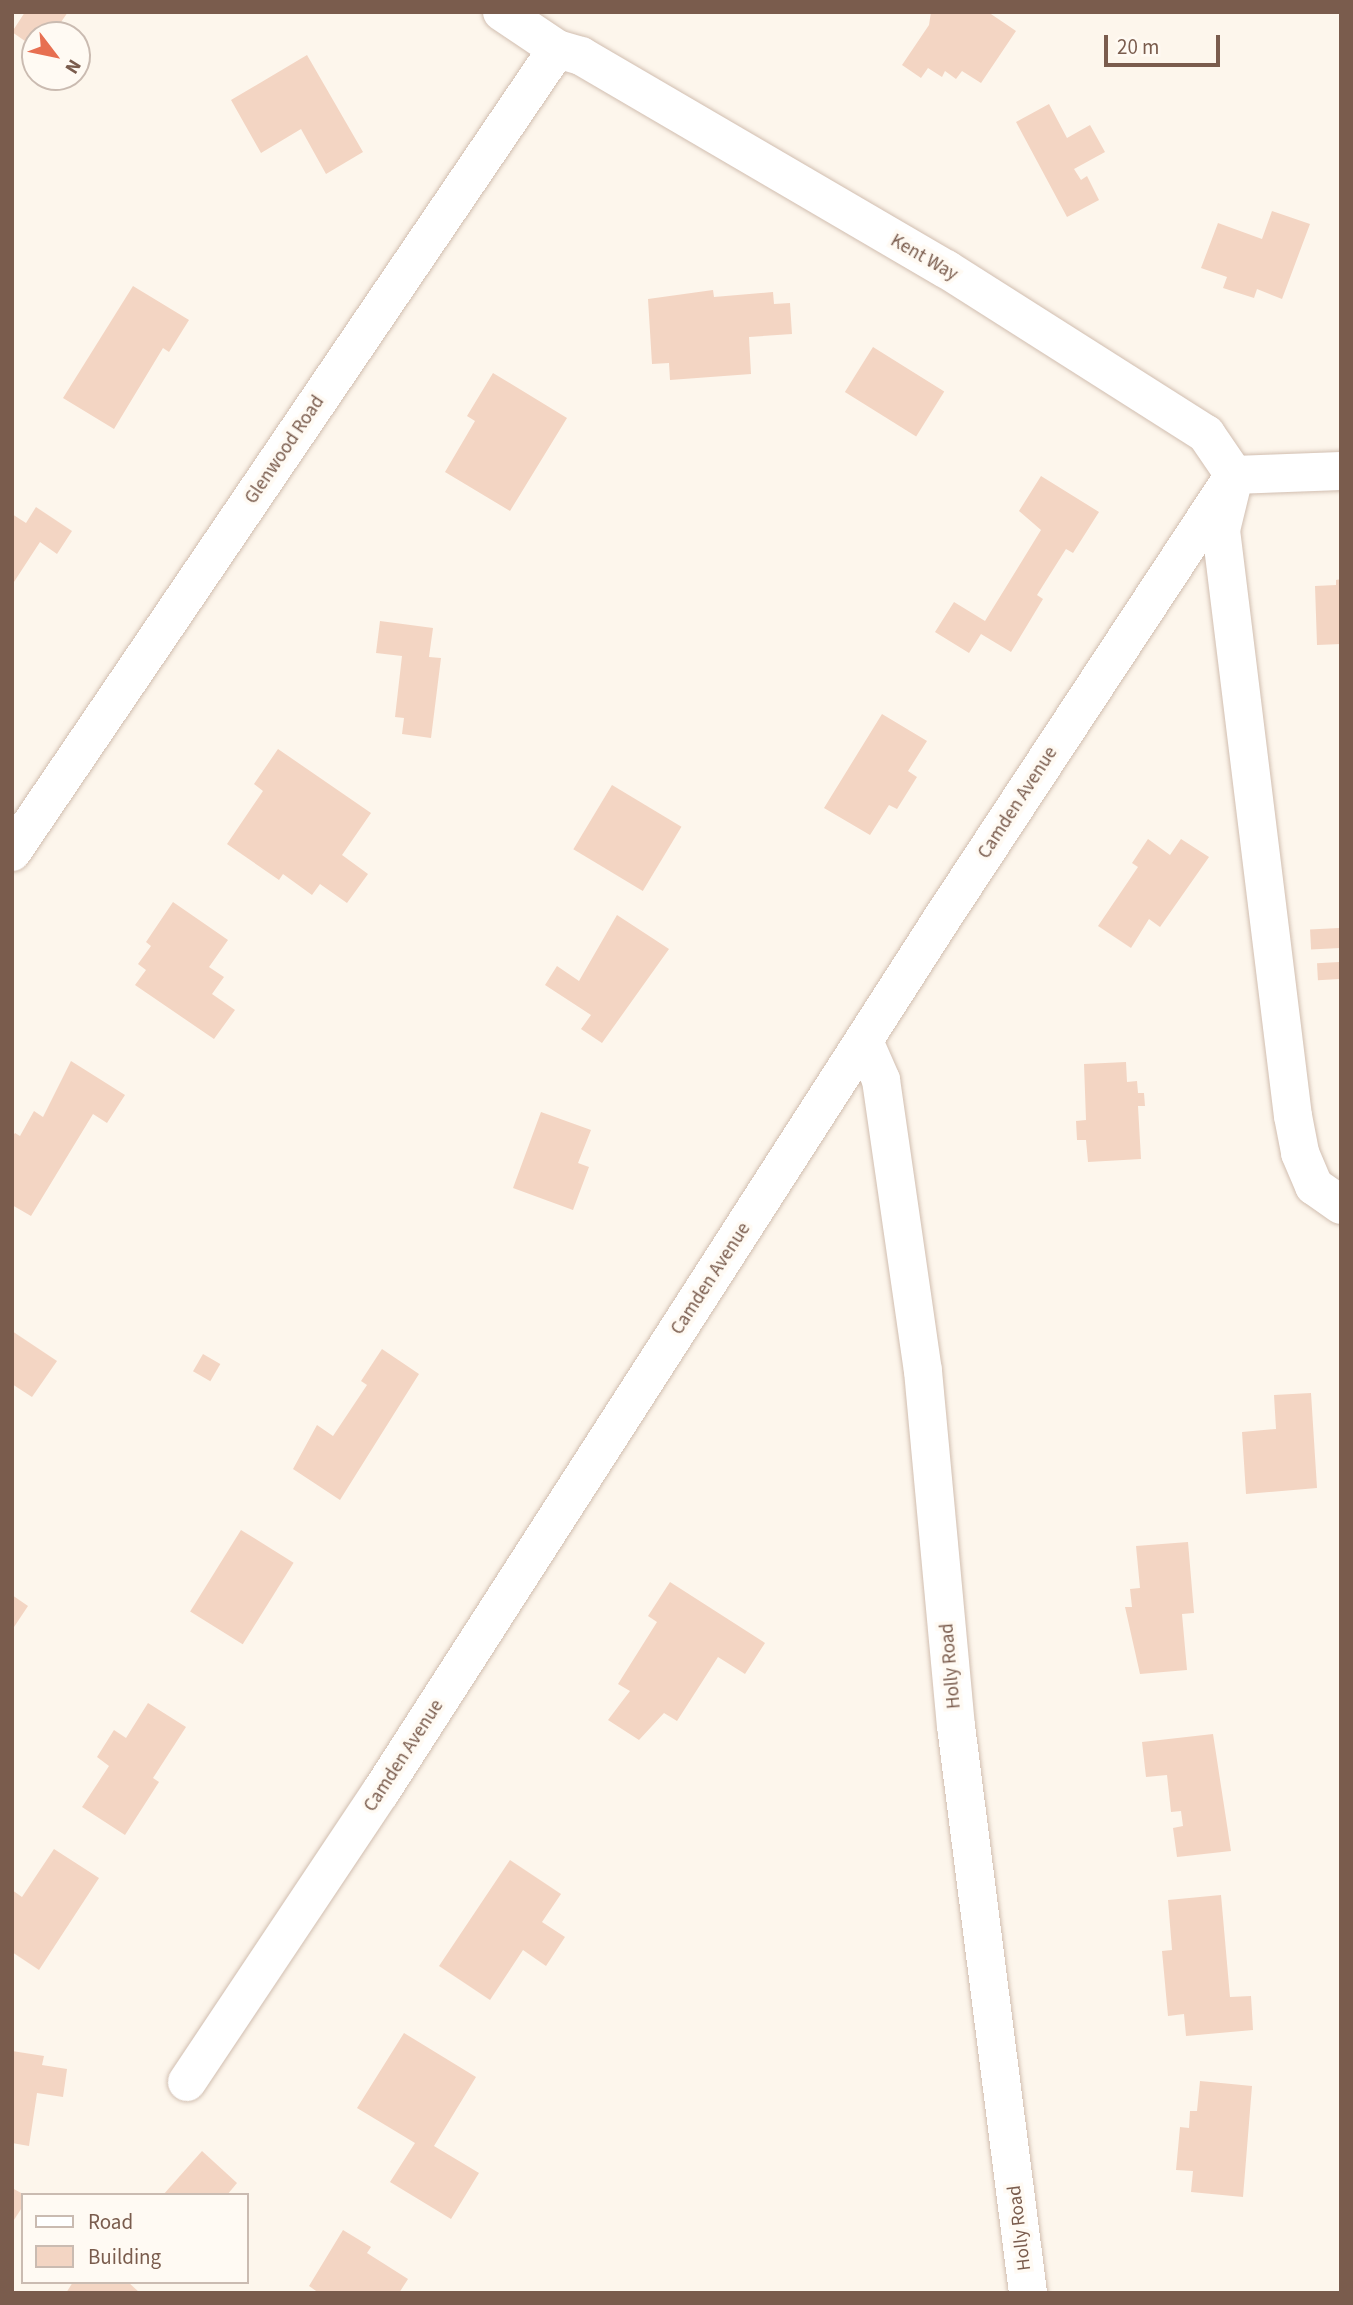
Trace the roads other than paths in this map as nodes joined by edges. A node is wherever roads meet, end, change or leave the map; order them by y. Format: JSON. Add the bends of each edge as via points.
{"nodes":[{"id":1,"x":502,"y":12,"type":"edge"},
{"id":2,"x":557,"y":49,"type":"junction"},
{"id":3,"x":1341,"y":471,"type":"edge"},
{"id":4,"x":1234,"y":475,"type":"junction"},
{"id":5,"x":12,"y":852,"type":"edge"},
{"id":6,"x":864,"y":1041,"type":"junction"},
{"id":7,"x":1341,"y":1205,"type":"edge"},
{"id":8,"x":187,"y":2082,"type":"dead end"},
{"id":9,"x":1028,"y":2293,"type":"edge"}],
"edges":[{"from":1,"to":2,"type":"street","name":"Kent Way"},
{"from":2,"to":4,"type":"street","name":"Kent Way","via":[[581,56],[970,284],[1206,434]]},
{"from":2,"to":5,"type":"street","name":"Glenwood Road"},
{"from":3,"to":4,"type":"street"},
{"from":4,"to":6,"type":"street","name":"Camden Avenue"},
{"from":4,"to":7,"type":"street","via":[[1221,530],[1293,1116],[1300,1153],[1314,1186]]},
{"from":6,"to":8,"type":"street","name":"Camden Avenue","via":[[380,1793]]},
{"from":6,"to":9,"type":"street","name":"Holly Road","via":[[881,1080],[923,1371],[956,1726]]}]}
